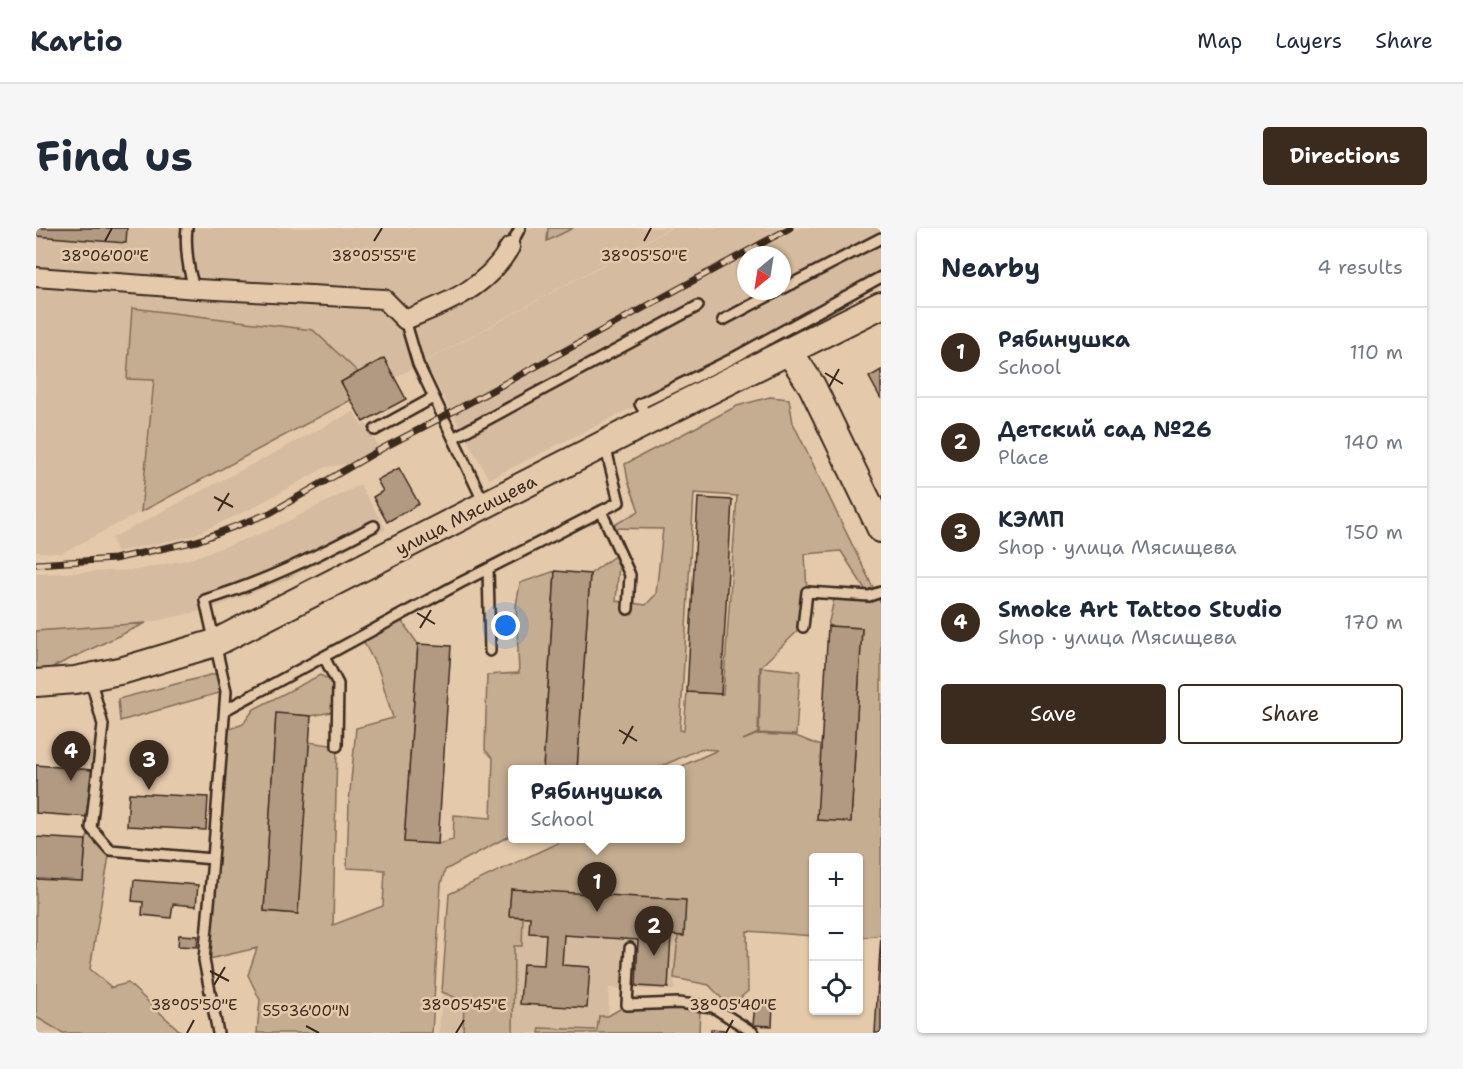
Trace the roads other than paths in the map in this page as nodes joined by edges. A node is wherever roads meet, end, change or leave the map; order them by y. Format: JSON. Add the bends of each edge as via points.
{"nodes":[{"id":1,"x":187,"y":228,"type":"edge"},
{"id":2,"x":520,"y":228,"type":"edge"},
{"id":3,"x":881,"y":238,"type":"edge"},
{"id":4,"x":510,"y":247,"type":"joint"},
{"id":5,"x":36,"y":277,"type":"edge"},
{"id":6,"x":881,"y":277,"type":"edge"},
{"id":7,"x":791,"y":284,"type":"edge"},
{"id":8,"x":198,"y":289,"type":"junction"},
{"id":9,"x":761,"y":300,"type":"edge"},
{"id":10,"x":881,"y":305,"type":"edge"},
{"id":11,"x":698,"y":306,"type":"dead end"},
{"id":12,"x":723,"y":320,"type":"dead end"},
{"id":13,"x":405,"y":321,"type":"junction"},
{"id":14,"x":789,"y":351,"type":"junction"},
{"id":15,"x":433,"y":398,"type":"junction"},
{"id":16,"x":649,"y":421,"type":"junction"},
{"id":17,"x":375,"y":430,"type":"dead end"},
{"id":18,"x":453,"y":438,"type":"junction"},
{"id":19,"x":605,"y":443,"type":"junction"},
{"id":20,"x":485,"y":505,"type":"junction"},
{"id":21,"x":601,"y":511,"type":"junction"},
{"id":22,"x":374,"y":526,"type":"dead end"},
{"id":23,"x":881,"y":529,"type":"edge"},
{"id":24,"x":488,"y":568,"type":"junction"},
{"id":25,"x":881,"y":592,"type":"edge"},
{"id":26,"x":628,"y":609,"type":"dead end"},
{"id":27,"x":803,"y":627,"type":"dead end"},
{"id":28,"x":216,"y":643,"type":"junction"},
{"id":29,"x":490,"y":651,"type":"dead end"},
{"id":30,"x":324,"y":657,"type":"junction"},
{"id":31,"x":90,"y":677,"type":"junction"},
{"id":32,"x":36,"y":683,"type":"edge"},
{"id":33,"x":225,"y":710,"type":"junction"},
{"id":34,"x":337,"y":746,"type":"dead end"},
{"id":35,"x":213,"y":859,"type":"junction"},
{"id":36,"x":630,"y":948,"type":"dead end"},
{"id":37,"x":218,"y":1033,"type":"edge"},
{"id":38,"x":754,"y":1033,"type":"edge"}],
"edges":[{"from":1,"to":8,"type":"lane","via":[[190,276],[194,289]]},
{"from":2,"to":4,"type":"lane"},
{"from":3,"to":7,"type":"lane"},
{"from":4,"to":13,"type":"street","via":[[486,279],[466,293]]},
{"from":5,"to":8,"type":"street"},
{"from":6,"to":16,"type":"lane","via":[[730,360],[640,404]]},
{"from":8,"to":13,"type":"street","via":[[384,299]]},
{"from":9,"to":12,"type":"lane"},
{"from":10,"to":14,"type":"main road","name":"улица Мясищева"},
{"from":11,"to":18,"type":"lane"},
{"from":13,"to":15,"type":"lane","via":[[417,364]]},
{"from":14,"to":16,"type":"main road","name":"улица Мясищева"},
{"from":14,"to":23,"type":"main road","via":[[812,386]]},
{"from":15,"to":17,"type":"lane"},
{"from":15,"to":18,"type":"lane"},
{"from":16,"to":19,"type":"main road","name":"улица Мясищева"},
{"from":18,"to":20,"type":"lane"},
{"from":19,"to":20,"type":"main road","name":"улица Мясищева"},
{"from":19,"to":21,"type":"lane","via":[[619,502]]},
{"from":20,"to":28,"type":"main road","name":"улица Мясищева"},
{"from":21,"to":24,"type":"lane"},
{"from":21,"to":26,"type":"lane","via":[[630,574]]},
{"from":22,"to":28,"type":"lane","via":[[275,575],[205,600]]},
{"from":24,"to":29,"type":"lane"},
{"from":24,"to":30,"type":"lane"},
{"from":25,"to":27,"type":"lane","via":[[869,596],[807,592]]},
{"from":28,"to":31,"type":"main road","name":"улица Мясищева"},
{"from":28,"to":33,"type":"lane","via":[[226,691]]},
{"from":30,"to":33,"type":"lane"},
{"from":30,"to":34,"type":"lane","via":[[338,684]]},
{"from":31,"to":32,"type":"main road","name":"улица Мясищева"},
{"from":31,"to":35,"type":"lane","via":[[103,725],[92,828],[110,850]]},
{"from":33,"to":35,"type":"lane"},
{"from":35,"to":37,"type":"lane","via":[[204,960]]},
{"from":36,"to":38,"type":"lane","via":[[627,1005],[678,1003],[713,1007]]}]}
